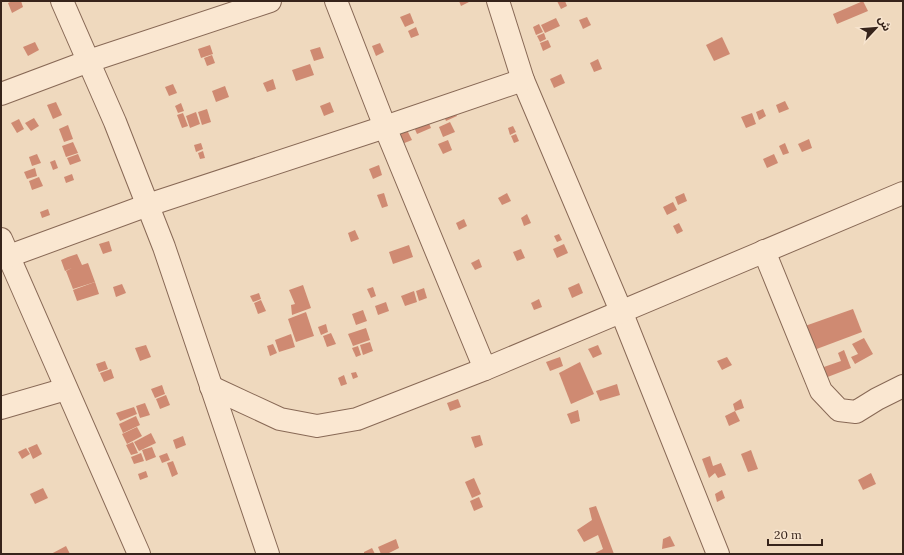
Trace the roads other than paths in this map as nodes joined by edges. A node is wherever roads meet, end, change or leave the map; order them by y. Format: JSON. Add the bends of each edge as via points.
{"nodes":[{"id":1,"x":62,"y":1,"type":"edge"},
{"id":2,"x":270,"y":1,"type":"edge"},
{"id":3,"x":336,"y":1,"type":"edge"},
{"id":4,"x":498,"y":1,"type":"edge"},
{"id":5,"x":89,"y":61,"type":"junction"},
{"id":6,"x":523,"y":80,"type":"junction"},
{"id":7,"x":1,"y":94,"type":"edge"},
{"id":8,"x":385,"y":127,"type":"junction"},
{"id":9,"x":903,"y":193,"type":"edge"},
{"id":10,"x":148,"y":205,"type":"junction"},
{"id":11,"x":5,"y":248,"type":"edge"},
{"id":12,"x":764,"y":251,"type":"junction"},
{"id":13,"x":621,"y":311,"type":"junction"},
{"id":14,"x":485,"y":369,"type":"junction"},
{"id":15,"x":903,"y":386,"type":"edge"},
{"id":16,"x":211,"y":387,"type":"junction"},
{"id":17,"x":66,"y":389,"type":"junction"},
{"id":18,"x":1,"y":408,"type":"edge"},
{"id":19,"x":139,"y":554,"type":"edge"},
{"id":20,"x":268,"y":554,"type":"edge"},
{"id":21,"x":718,"y":554,"type":"edge"}],
"edges":[{"from":1,"to":5,"type":"street"},
{"from":2,"to":5,"type":"street"},
{"from":3,"to":8,"type":"street"},
{"from":4,"to":6,"type":"street"},
{"from":5,"to":7,"type":"street"},
{"from":5,"to":10,"type":"street"},
{"from":6,"to":8,"type":"street"},
{"from":6,"to":13,"type":"street"},
{"from":8,"to":10,"type":"street"},
{"from":8,"to":14,"type":"street"},
{"from":9,"to":12,"type":"street"},
{"from":10,"to":11,"type":"street"},
{"from":10,"to":16,"type":"street"},
{"from":11,"to":17,"type":"street"},
{"from":12,"to":13,"type":"street"},
{"from":12,"to":15,"type":"street","via":[[820,391],[839,410],[856,412]]},
{"from":13,"to":14,"type":"street"},
{"from":13,"to":21,"type":"street"},
{"from":14,"to":16,"type":"street","via":[[357,419],[317,426],[280,419]]},
{"from":16,"to":20,"type":"street"},
{"from":17,"to":18,"type":"street"},
{"from":17,"to":19,"type":"street"}]}
